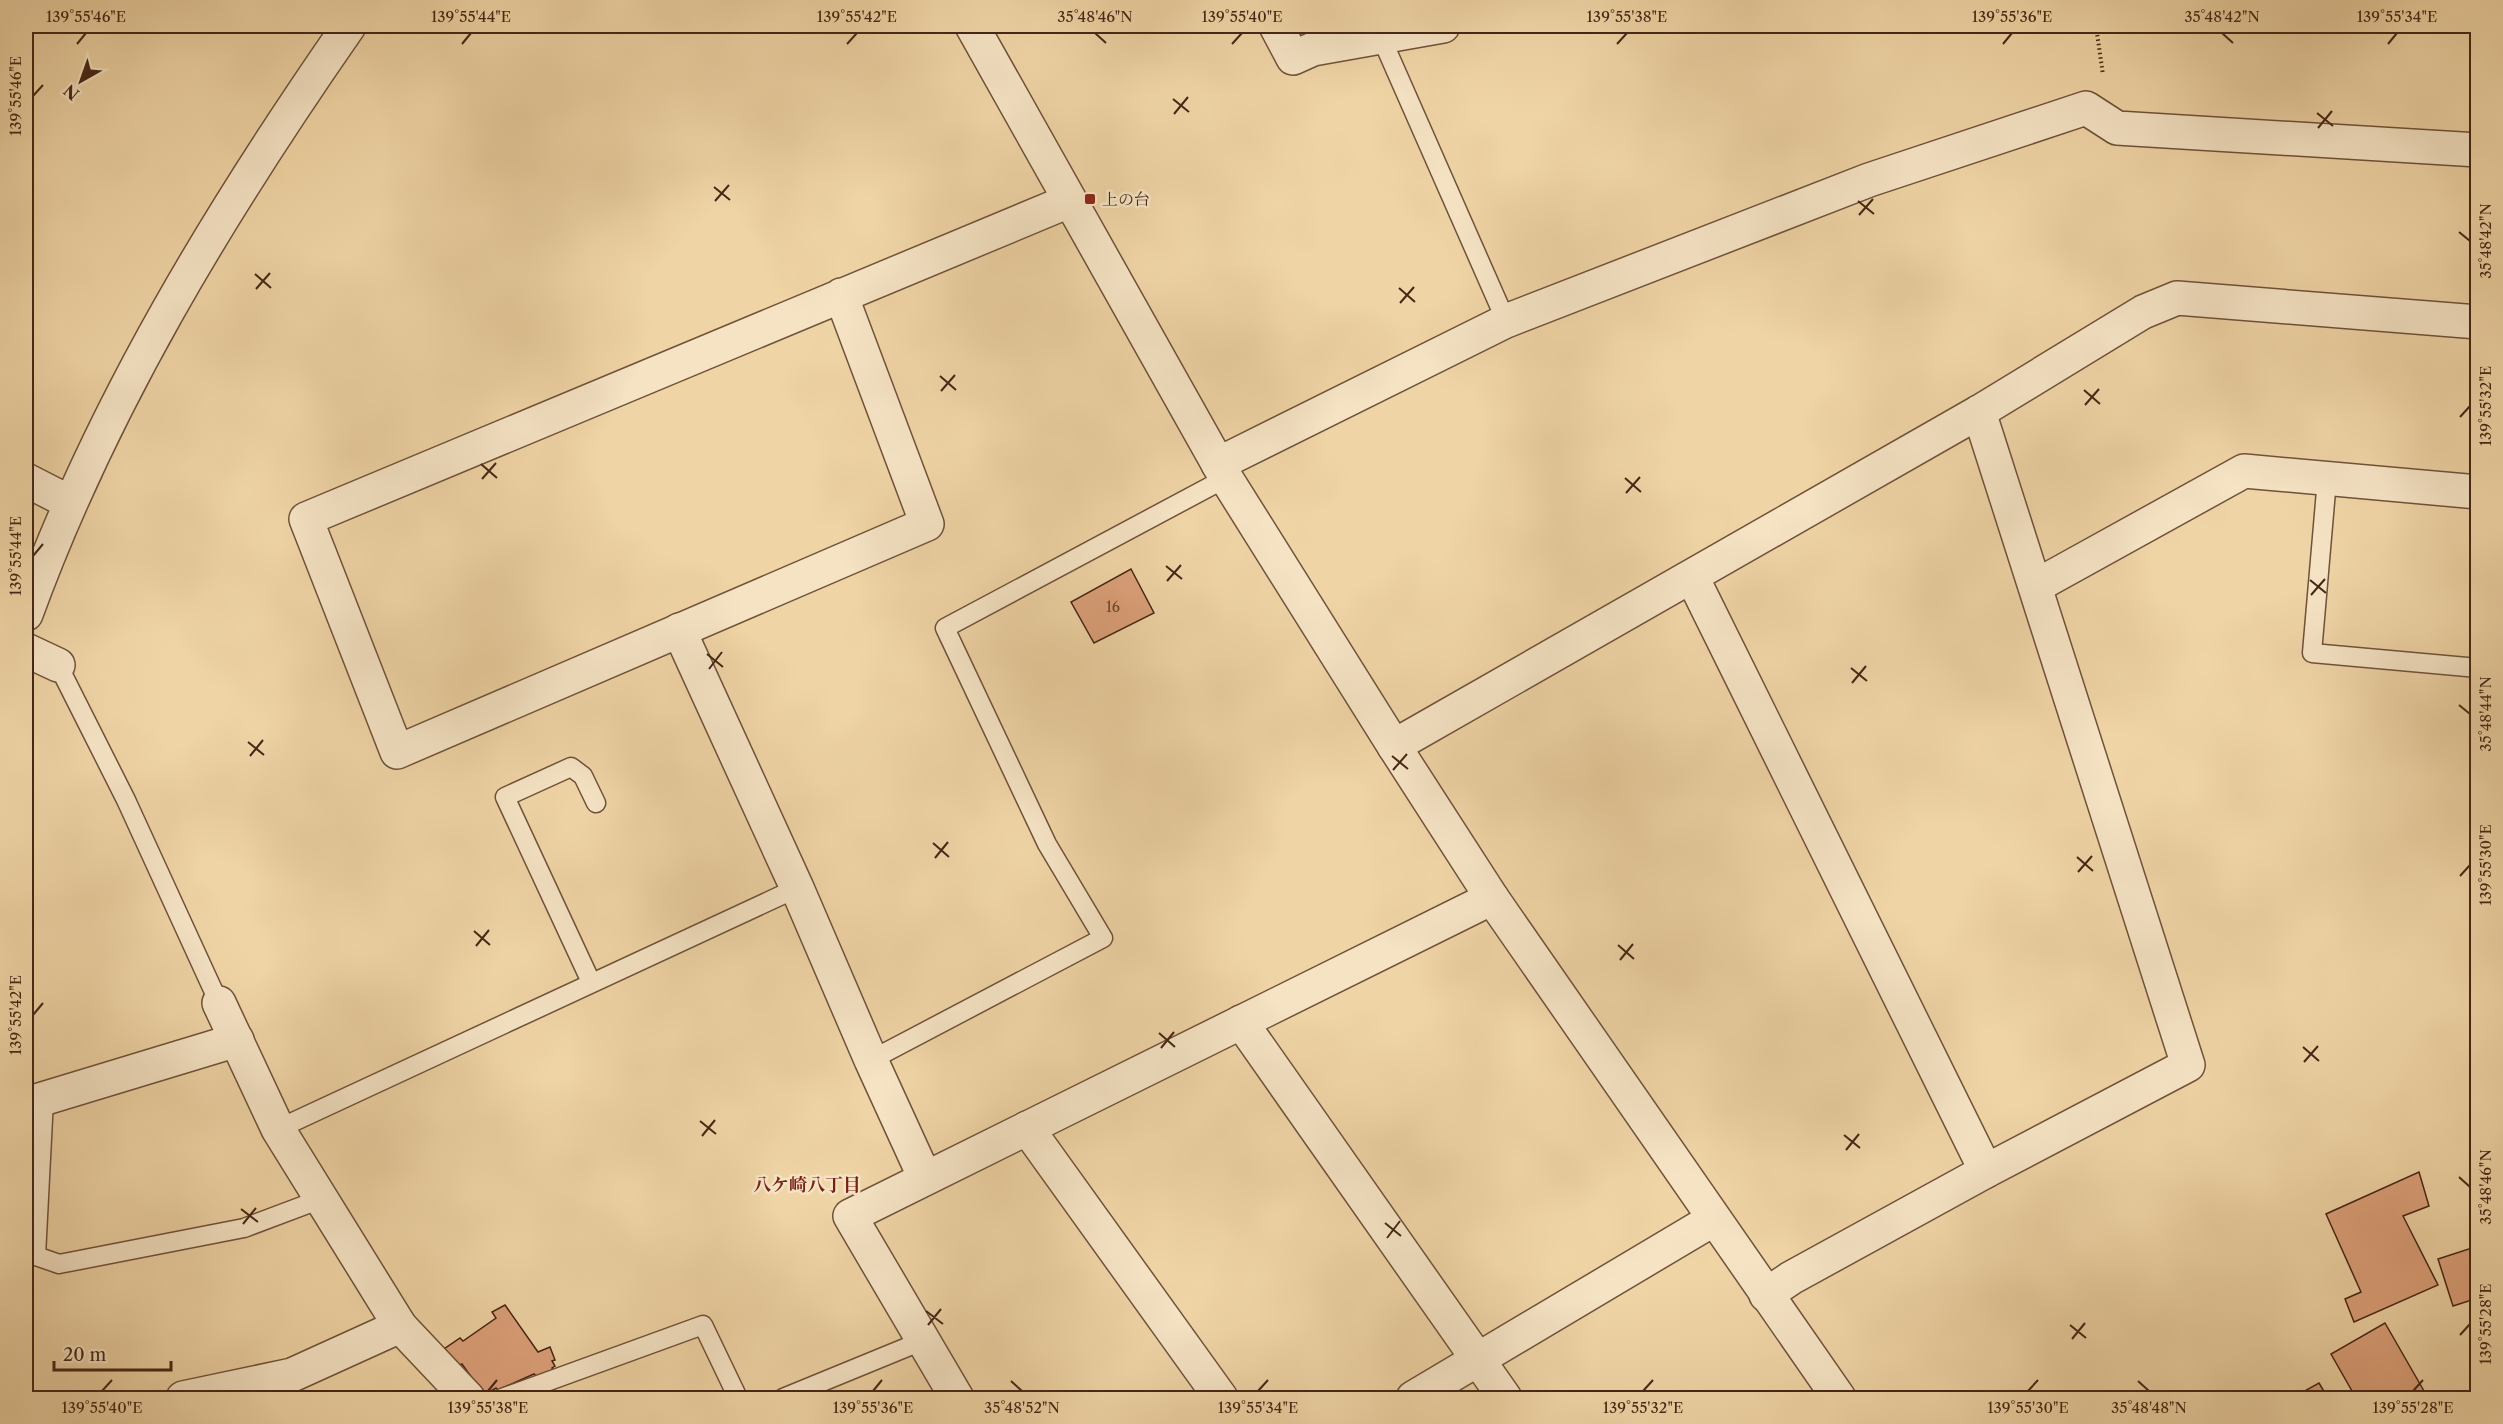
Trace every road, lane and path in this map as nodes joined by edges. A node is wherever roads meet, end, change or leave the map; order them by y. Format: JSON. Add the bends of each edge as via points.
{"nodes":[{"id":1,"x":349,"y":26,"type":"edge"},
{"id":2,"x":972,"y":26,"type":"edge"},
{"id":3,"x":1276,"y":26,"type":"edge"},
{"id":4,"x":1443,"y":26,"type":"edge"},
{"id":5,"x":1381,"y":37,"type":"junction"},
{"id":6,"x":2478,"y":150,"type":"edge"},
{"id":7,"x":1069,"y":201,"type":"junction"},
{"id":8,"x":841,"y":295,"type":"junction"},
{"id":9,"x":1506,"y":321,"type":"junction"},
{"id":10,"x":2478,"y":322,"type":"edge"},
{"id":11,"x":1979,"y":412,"type":"junction"},
{"id":12,"x":1222,"y":471,"type":"junction"},
{"id":13,"x":2327,"y":478,"type":"junction"},
{"id":14,"x":26,"y":480,"type":"edge"},
{"id":15,"x":2478,"y":492,"type":"edge"},
{"id":16,"x":69,"y":502,"type":"junction"},
{"id":17,"x":1692,"y":577,"type":"junction"},
{"id":18,"x":2036,"y":586,"type":"junction"},
{"id":19,"x":26,"y":614,"type":"edge"},
{"id":20,"x":679,"y":630,"type":"junction"},
{"id":21,"x":26,"y":650,"type":"edge"},
{"id":22,"x":58,"y":665,"type":"joint"},
{"id":23,"x":2478,"y":668,"type":"edge"},
{"id":24,"x":1394,"y":746,"type":"junction"},
{"id":25,"x":597,"y":803,"type":"dead end"},
{"id":26,"x":797,"y":888,"type":"junction"},
{"id":27,"x":1492,"y":898,"type":"junction"},
{"id":28,"x":591,"y":982,"type":"junction"},
{"id":29,"x":219,"y":1003,"type":"joint"},
{"id":30,"x":1241,"y":1022,"type":"junction"},
{"id":31,"x":237,"y":1040,"type":"junction"},
{"id":32,"x":871,"y":1060,"type":"junction"},
{"id":33,"x":35,"y":1102,"type":"edge"},
{"id":34,"x":1028,"y":1128,"type":"junction"},
{"id":35,"x":278,"y":1129,"type":"junction"},
{"id":36,"x":1986,"y":1171,"type":"junction"},
{"id":37,"x":925,"y":1178,"type":"junction"},
{"id":38,"x":321,"y":1199,"type":"junction"},
{"id":39,"x":1714,"y":1219,"type":"junction"},
{"id":40,"x":1766,"y":1295,"type":"junction"},
{"id":41,"x":400,"y":1326,"type":"junction"},
{"id":42,"x":922,"y":1341,"type":"junction"},
{"id":43,"x":1478,"y":1361,"type":"junction"},
{"id":44,"x":183,"y":1398,"type":"edge"},
{"id":45,"x":468,"y":1398,"type":"edge"},
{"id":46,"x":502,"y":1398,"type":"edge"},
{"id":47,"x":738,"y":1398,"type":"edge"},
{"id":48,"x":783,"y":1398,"type":"edge"},
{"id":49,"x":957,"y":1398,"type":"edge"},
{"id":50,"x":1221,"y":1398,"type":"edge"},
{"id":51,"x":1413,"y":1398,"type":"edge"},
{"id":52,"x":1504,"y":1398,"type":"edge"},
{"id":53,"x":1839,"y":1398,"type":"edge"}],
"edges":[{"from":1,"to":16,"type":"street","via":[[261,155],[195,262],[146,348]]},
{"from":2,"to":7,"type":"street"},
{"from":3,"to":5,"type":"street","via":[[1293,58],[1313,49]]},
{"from":4,"to":5,"type":"street"},
{"from":5,"to":9,"type":"lane"},
{"from":6,"to":9,"type":"street","via":[[2117,128],[2086,108],[1869,180]]},
{"from":7,"to":8,"type":"street"},
{"from":7,"to":12,"type":"street"},
{"from":8,"to":20,"type":"street","via":[[927,524]]},
{"from":8,"to":20,"type":"street","via":[[306,519],[398,752]]},
{"from":9,"to":12,"type":"street"},
{"from":10,"to":11,"type":"street","via":[[2177,298],[2143,312]]},
{"from":11,"to":17,"type":"street"},
{"from":11,"to":18,"type":"street"},
{"from":12,"to":24,"type":"street"},
{"from":12,"to":32,"type":"lane","via":[[945,628],[1047,844],[1103,938]]},
{"from":13,"to":15,"type":"street"},
{"from":13,"to":18,"type":"street","via":[[2244,471]]},
{"from":13,"to":23,"type":"lane","via":[[2312,653]]},
{"from":14,"to":16,"type":"street"},
{"from":16,"to":19,"type":"street"},
{"from":17,"to":24,"type":"street"},
{"from":17,"to":36,"type":"street"},
{"from":18,"to":36,"type":"street","via":[[2188,1065]]},
{"from":20,"to":26,"type":"street"},
{"from":21,"to":22,"type":"street"},
{"from":22,"to":29,"type":"lane","via":[[126,800]]},
{"from":24,"to":27,"type":"street"},
{"from":25,"to":28,"type":"lane","via":[[583,776],[571,766],[505,797]]},
{"from":26,"to":28,"type":"lane"},
{"from":26,"to":32,"type":"street"},
{"from":27,"to":30,"type":"street"},
{"from":27,"to":39,"type":"street"},
{"from":28,"to":35,"type":"lane"},
{"from":29,"to":31,"type":"street"},
{"from":30,"to":34,"type":"street"},
{"from":30,"to":43,"type":"street"},
{"from":31,"to":33,"type":"street"},
{"from":31,"to":35,"type":"street"},
{"from":32,"to":37,"type":"street"},
{"from":33,"to":38,"type":"lane","via":[[36,1256],[59,1264],[243,1227]]},
{"from":34,"to":37,"type":"street"},
{"from":34,"to":50,"type":"street"},
{"from":35,"to":38,"type":"street"},
{"from":36,"to":40,"type":"street"},
{"from":37,"to":42,"type":"street","via":[[849,1216]]},
{"from":38,"to":41,"type":"street"},
{"from":39,"to":40,"type":"street"},
{"from":39,"to":43,"type":"street"},
{"from":40,"to":53,"type":"street"},
{"from":41,"to":44,"type":"street","via":[[292,1376]]},
{"from":41,"to":45,"type":"street"},
{"from":42,"to":48,"type":"lane"},
{"from":42,"to":49,"type":"street"},
{"from":43,"to":51,"type":"street"},
{"from":43,"to":52,"type":"street"},
{"from":46,"to":47,"type":"lane","via":[[703,1325]]}]}
